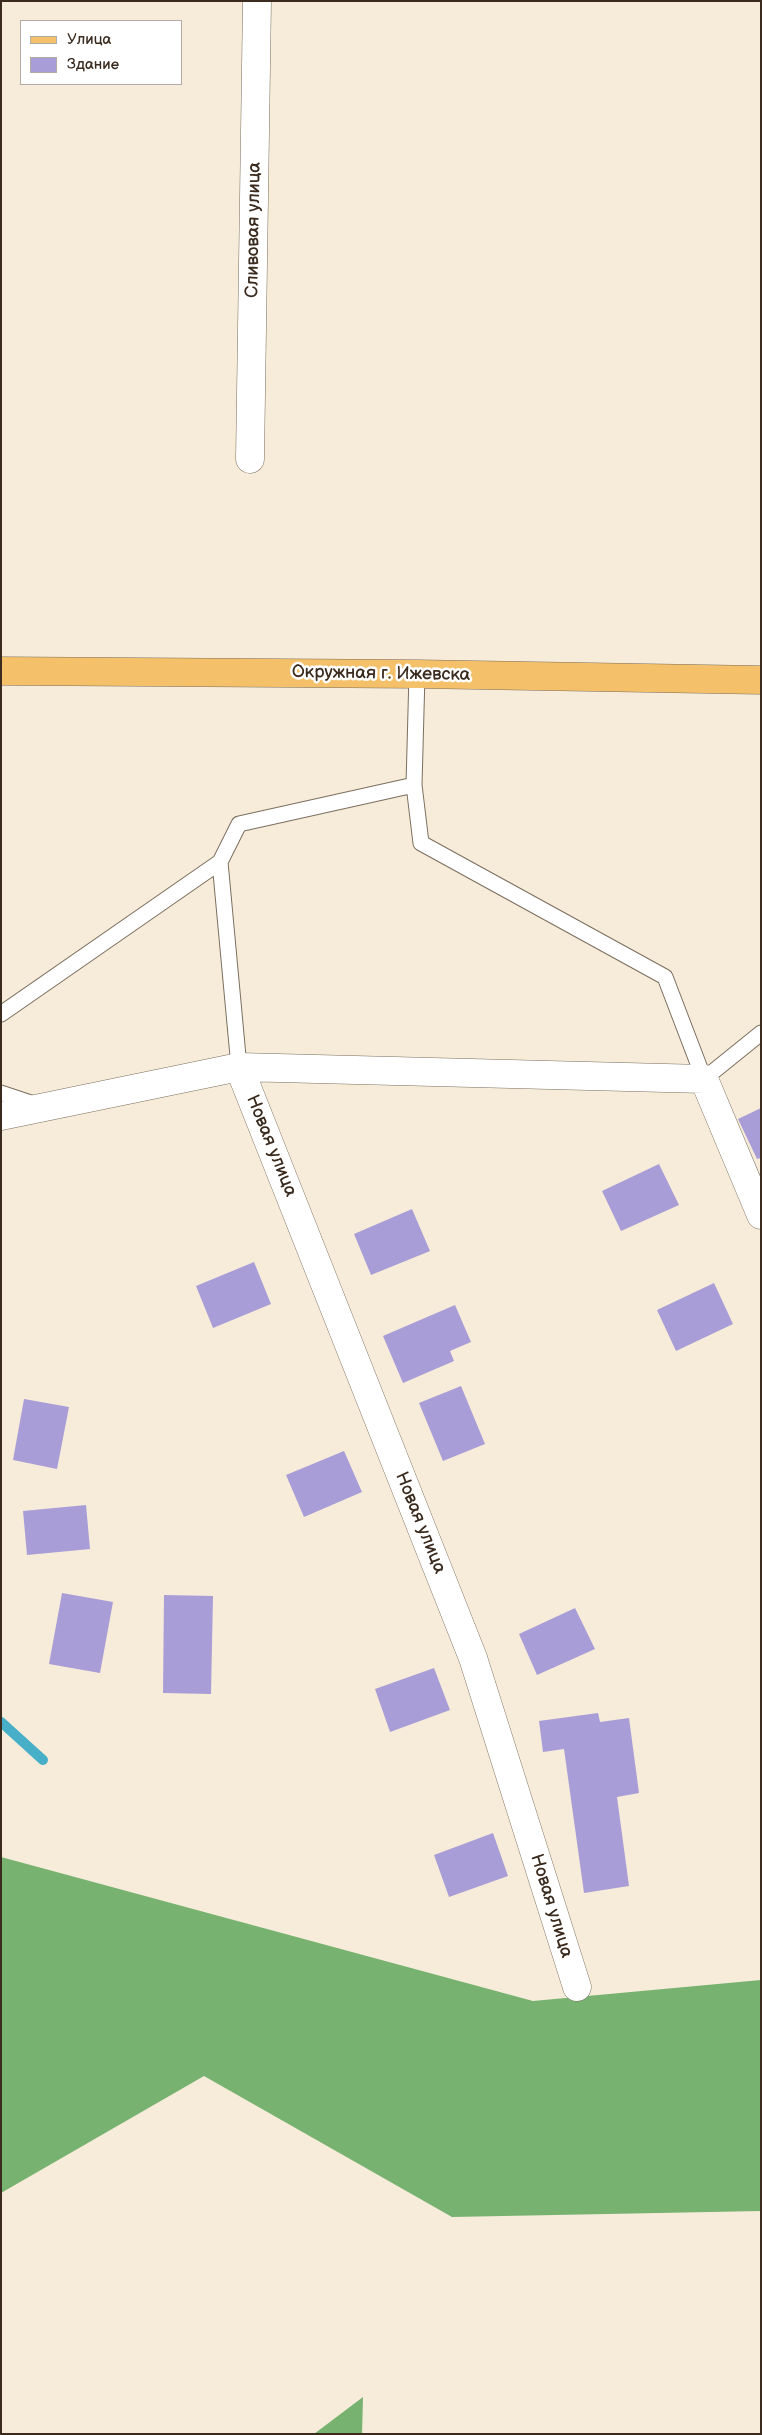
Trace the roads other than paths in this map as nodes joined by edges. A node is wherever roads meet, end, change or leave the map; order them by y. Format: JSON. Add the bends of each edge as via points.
{"nodes":[{"id":1,"x":257,"y":1,"type":"edge"},
{"id":2,"x":250,"y":459,"type":"dead end"},
{"id":3,"x":1,"y":671,"type":"edge"},
{"id":4,"x":417,"y":674,"type":"junction"},
{"id":5,"x":761,"y":680,"type":"edge"},
{"id":6,"x":414,"y":785,"type":"junction"},
{"id":7,"x":220,"y":862,"type":"junction"},
{"id":8,"x":1,"y":1014,"type":"edge"},
{"id":9,"x":761,"y":1033,"type":"edge"},
{"id":10,"x":239,"y":1067,"type":"junction"},
{"id":11,"x":704,"y":1079,"type":"junction"},
{"id":12,"x":1,"y":1093,"type":"edge"},
{"id":13,"x":41,"y":1106,"type":"junction"},
{"id":14,"x":1,"y":1116,"type":"edge"},
{"id":15,"x":761,"y":1215,"type":"edge"},
{"id":16,"x":577,"y":1987,"type":"dead end"}],
"edges":[{"from":1,"to":2,"type":"street","name":"Сливовая улица"},
{"from":3,"to":4,"type":"main road","name":"Окружная г. Ижевска"},
{"from":4,"to":5,"type":"main road","name":"Окружная г. Ижевска"},
{"from":4,"to":6,"type":"lane"},
{"from":6,"to":7,"type":"lane","via":[[239,824]]},
{"from":6,"to":11,"type":"lane","via":[[421,843],[665,977]]},
{"from":7,"to":8,"type":"lane"},
{"from":7,"to":10,"type":"lane"},
{"from":9,"to":11,"type":"lane"},
{"from":10,"to":11,"type":"street"},
{"from":10,"to":13,"type":"street"},
{"from":10,"to":16,"type":"street","name":"Новая улица","via":[[473,1658]]},
{"from":11,"to":15,"type":"street"},
{"from":12,"to":13,"type":"lane"},
{"from":13,"to":14,"type":"street"}]}
